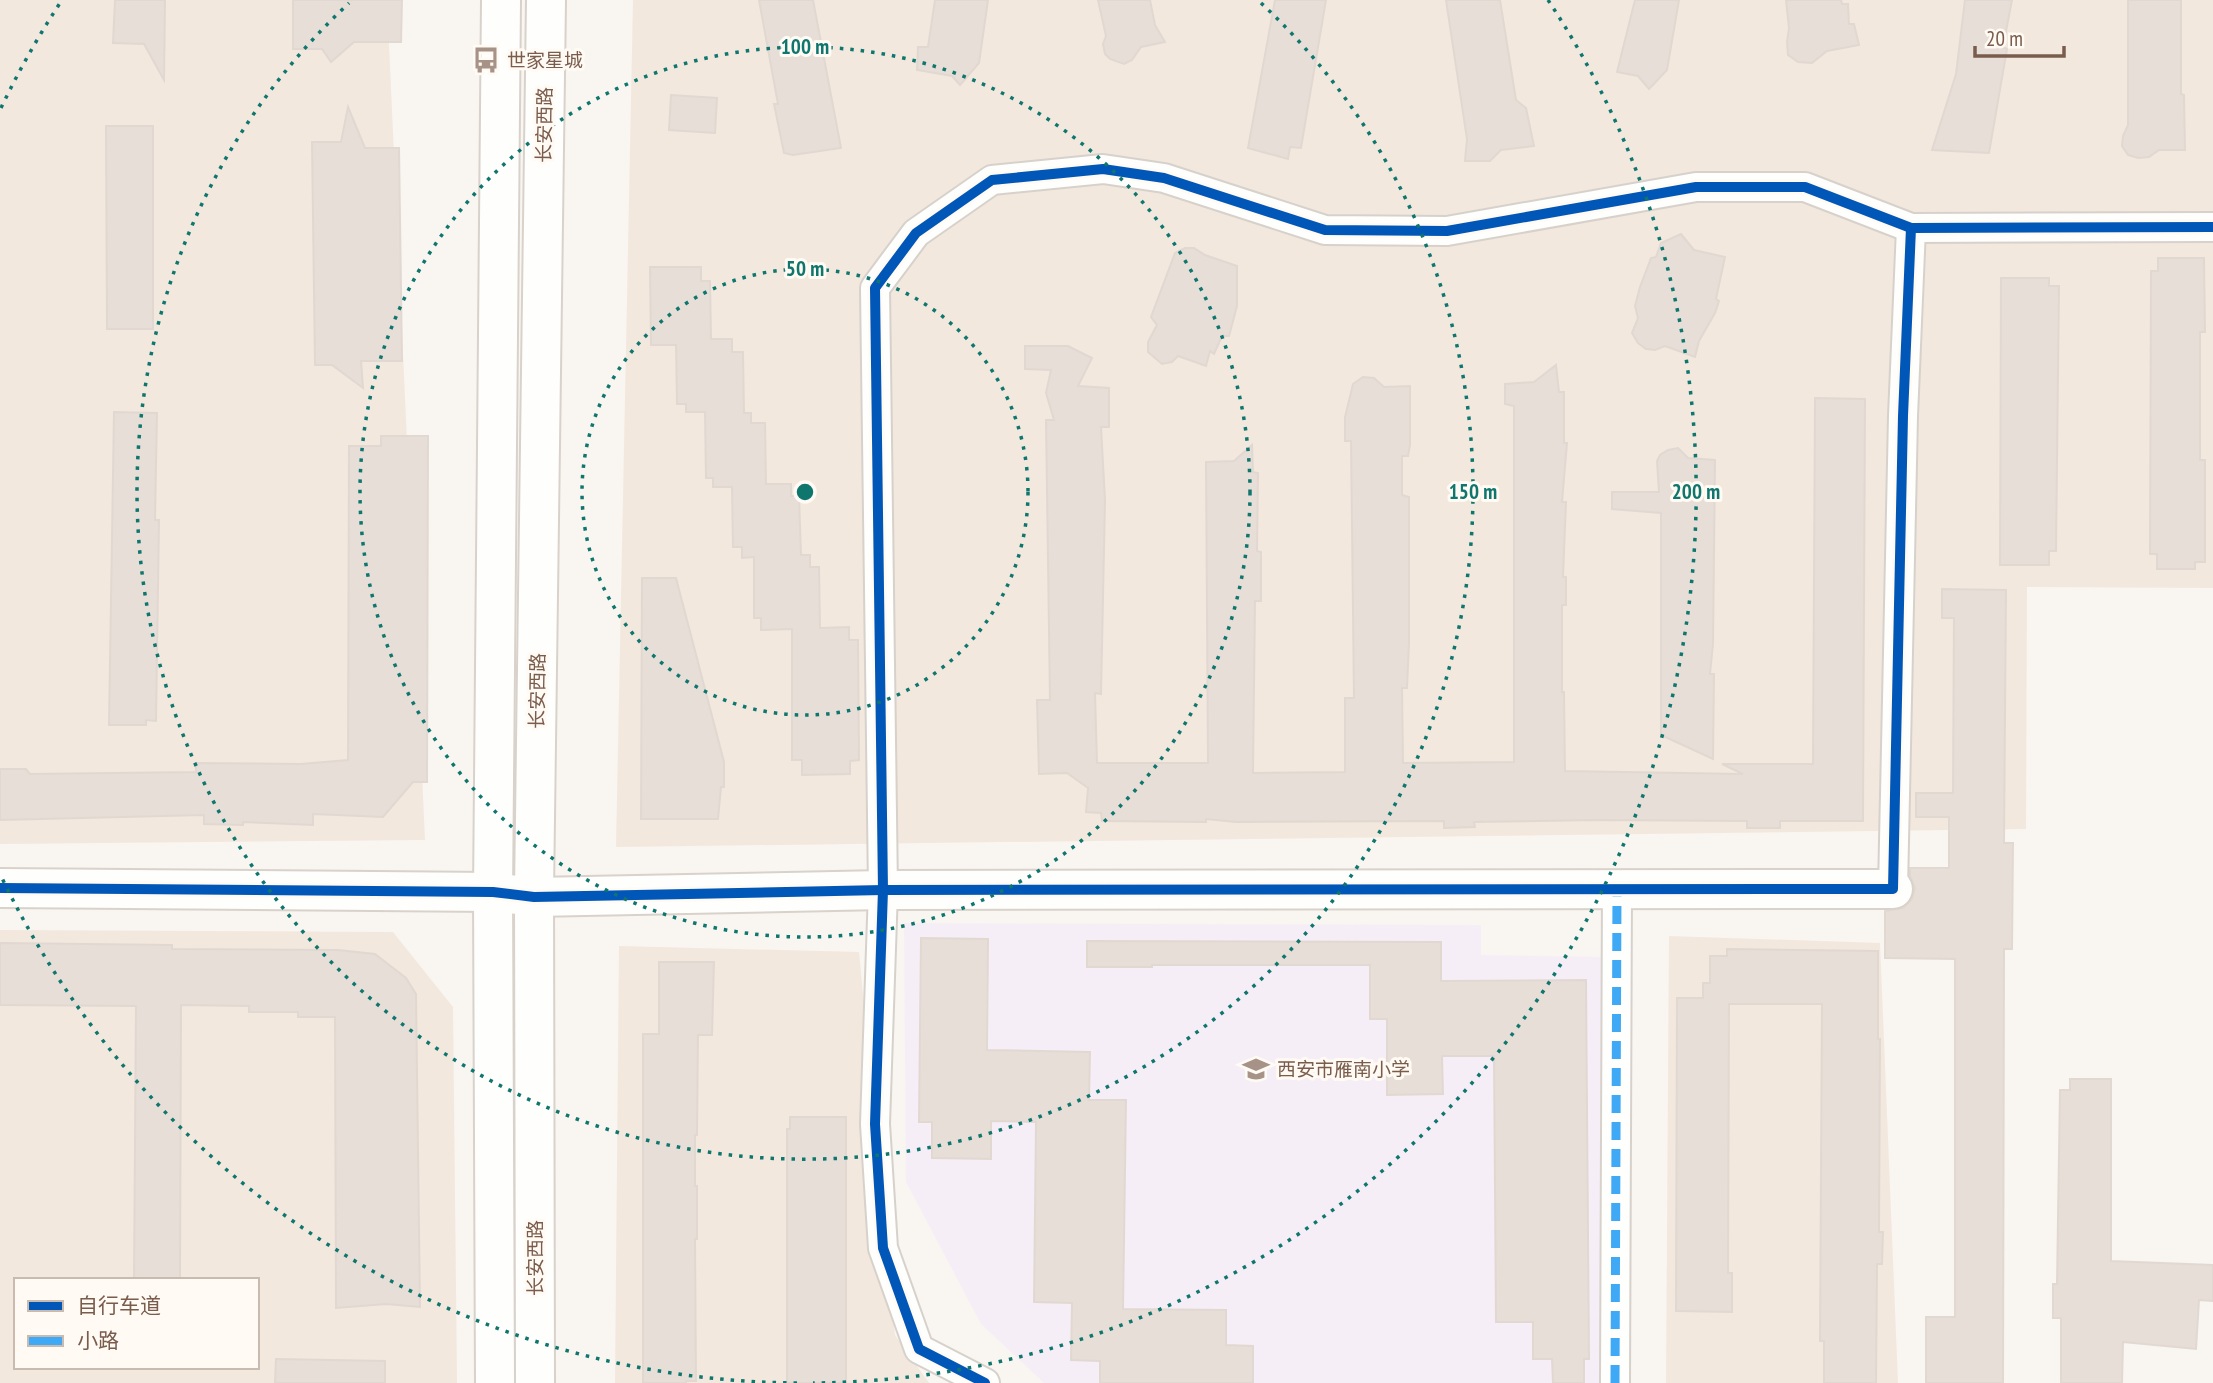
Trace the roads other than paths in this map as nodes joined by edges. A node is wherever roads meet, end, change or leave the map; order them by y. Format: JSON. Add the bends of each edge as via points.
{"nodes":[{"id":1,"x":500,"y":0,"type":"edge"},
{"id":2,"x":546,"y":0,"type":"edge"},
{"id":3,"x":2213,"y":227,"type":"edge"},
{"id":4,"x":1911,"y":228,"type":"junction"},
{"id":5,"x":0,"y":888,"type":"edge"},
{"id":6,"x":1618,"y":889,"type":"junction"},
{"id":7,"x":1893,"y":889,"type":"joint"},
{"id":8,"x":883,"y":890,"type":"junction"},
{"id":9,"x":493,"y":892,"type":"junction"},
{"id":10,"x":534,"y":897,"type":"junction"},
{"id":11,"x":495,"y":1383,"type":"edge"},
{"id":12,"x":535,"y":1383,"type":"edge"},
{"id":13,"x":985,"y":1383,"type":"edge"},
{"id":14,"x":1615,"y":1383,"type":"edge"}],
"edges":[{"from":1,"to":9,"type":"main road","name":"长安西路"},
{"from":2,"to":10,"type":"main road","name":"长安西路"},
{"from":3,"to":4,"type":"street"},
{"from":4,"to":7,"type":"street"},
{"from":4,"to":8,"type":"street","via":[[1805,187],[1696,187],[1447,231],[1325,230],[1152,176],[1103,169],[992,180],[916,233],[876,288]]},
{"from":5,"to":9,"type":"main road"},
{"from":6,"to":7,"type":"main road"},
{"from":6,"to":8,"type":"main road"},
{"from":6,"to":14,"type":"street"},
{"from":8,"to":10,"type":"main road"},
{"from":8,"to":13,"type":"street","via":[[876,1125],[883,1248],[919,1349]]},
{"from":9,"to":10,"type":"main road"},
{"from":9,"to":11,"type":"main road","name":"长安西路"},
{"from":10,"to":12,"type":"main road","name":"长安西路"}]}
